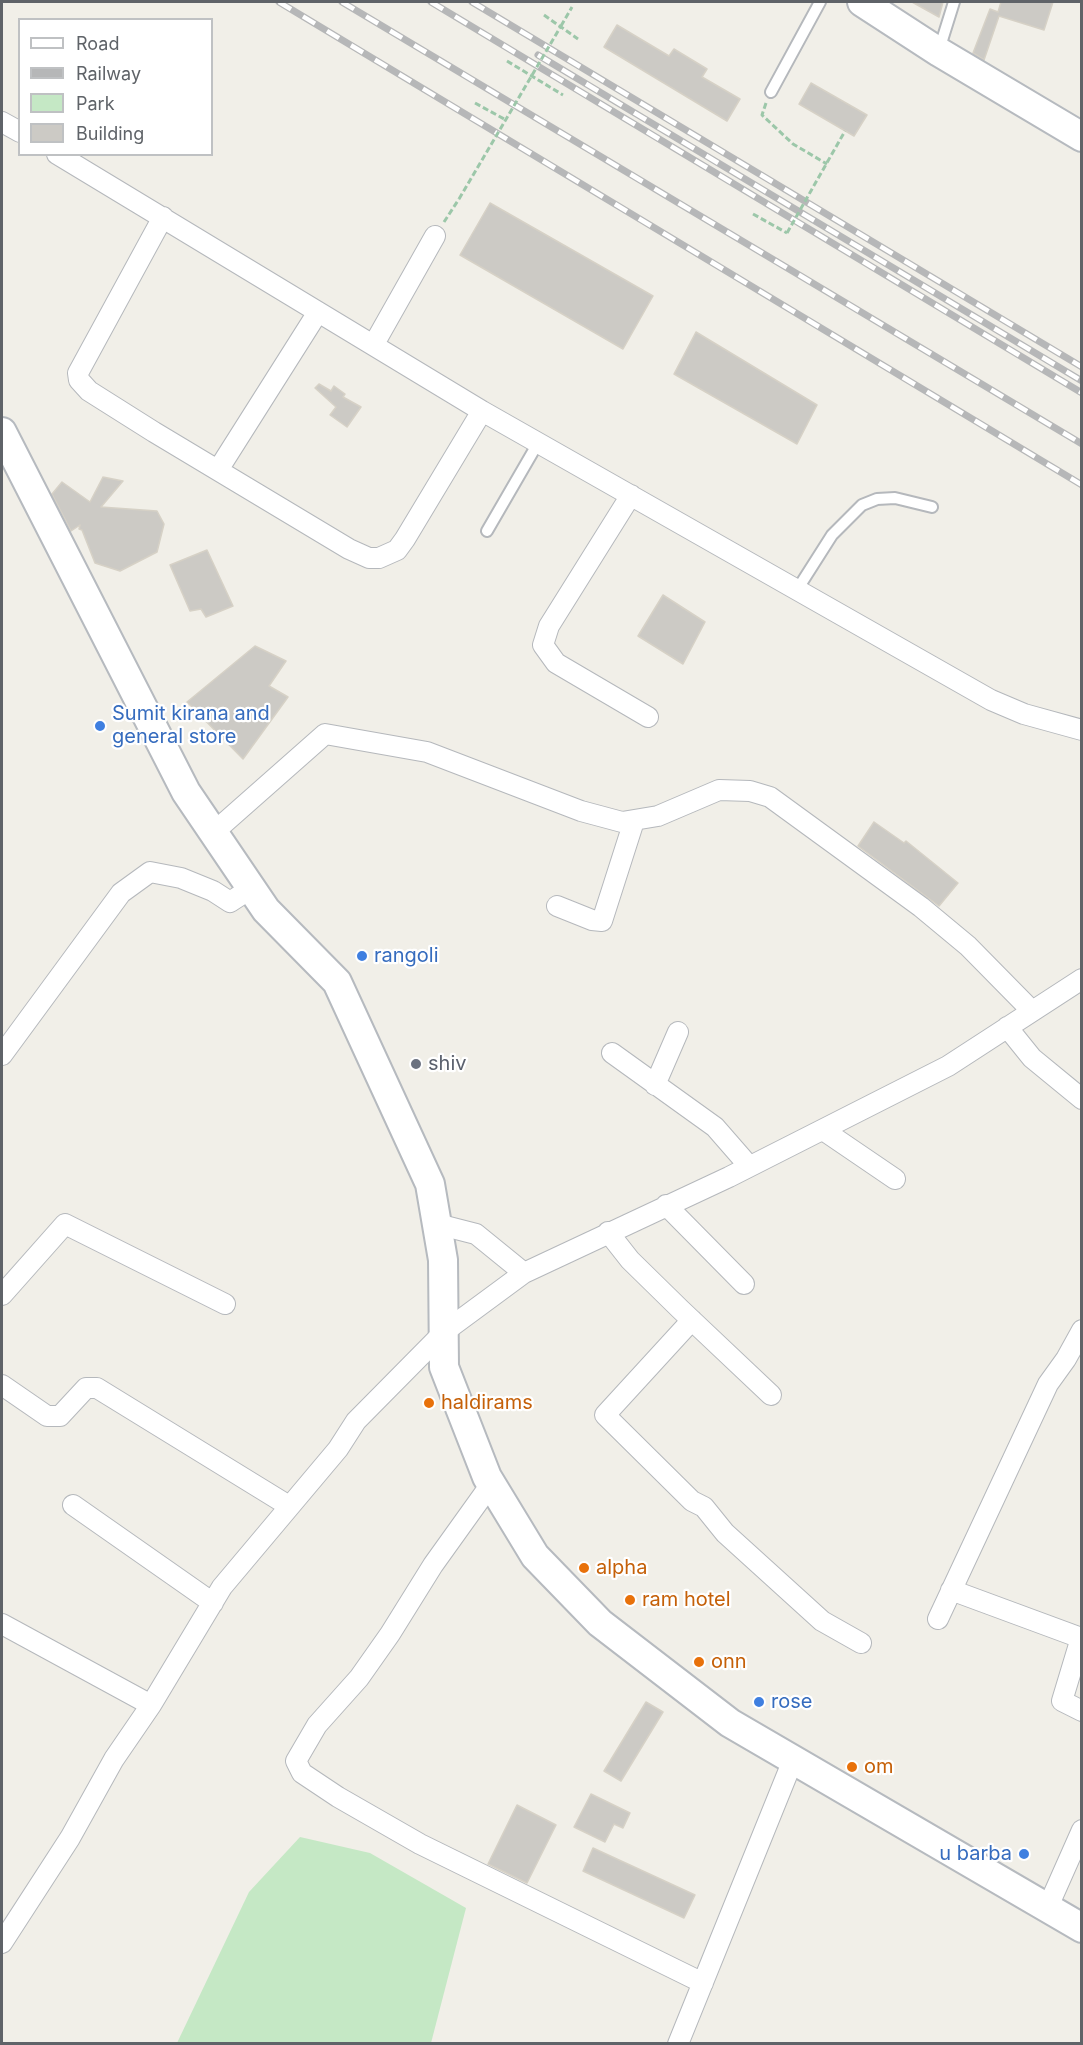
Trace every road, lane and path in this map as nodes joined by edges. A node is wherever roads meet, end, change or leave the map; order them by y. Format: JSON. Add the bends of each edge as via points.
{"nodes":[{"id":1,"x":820,"y":2,"type":"edge"},
{"id":2,"x":862,"y":2,"type":"edge"},
{"id":3,"x":954,"y":2,"type":"edge"},
{"id":4,"x":572,"y":7,"type":"dead end"},
{"id":5,"x":544,"y":15,"type":"dead end"},
{"id":6,"x":561,"y":26,"type":"junction"},
{"id":7,"x":578,"y":39,"type":"dead end"},
{"id":8,"x":939,"y":52,"type":"junction"},
{"id":9,"x":507,"y":61,"type":"dead end"},
{"id":10,"x":532,"y":75,"type":"junction"},
{"id":11,"x":771,"y":92,"type":"joint"},
{"id":12,"x":563,"y":95,"type":"dead end"},
{"id":13,"x":475,"y":103,"type":"dead end"},
{"id":14,"x":506,"y":120,"type":"junction"},
{"id":15,"x":2,"y":122,"type":"edge"},
{"id":16,"x":18,"y":131,"type":"edge"},
{"id":17,"x":845,"y":131,"type":"dead end"},
{"id":18,"x":1082,"y":137,"type":"edge"},
{"id":19,"x":60,"y":156,"type":"edge"},
{"id":20,"x":826,"y":164,"type":"junction"},
{"id":21,"x":753,"y":214,"type":"dead end"},
{"id":22,"x":163,"y":217,"type":"junction"},
{"id":23,"x":435,"y":236,"type":"joint"},
{"id":24,"x":318,"y":312,"type":"junction"},
{"id":25,"x":374,"y":344,"type":"junction"},
{"id":26,"x":482,"y":411,"type":"junction"},
{"id":27,"x":2,"y":432,"type":"edge"},
{"id":28,"x":538,"y":442,"type":"junction"},
{"id":29,"x":218,"y":470,"type":"junction"},
{"id":30,"x":631,"y":495,"type":"junction"},
{"id":31,"x":932,"y":507,"type":"dead end"},
{"id":32,"x":487,"y":531,"type":"dead end"},
{"id":33,"x":797,"y":590,"type":"junction"},
{"id":34,"x":648,"y":717,"type":"dead end"},
{"id":35,"x":1082,"y":730,"type":"edge"},
{"id":36,"x":634,"y":821,"type":"junction"},
{"id":37,"x":214,"y":832,"type":"junction"},
{"id":38,"x":250,"y":889,"type":"junction"},
{"id":39,"x":557,"y":906,"type":"dead end"},
{"id":40,"x":1082,"y":979,"type":"edge"},
{"id":41,"x":1032,"y":1011,"type":"junction"},
{"id":42,"x":1007,"y":1027,"type":"junction"},
{"id":43,"x":678,"y":1032,"type":"dead end"},
{"id":44,"x":612,"y":1053,"type":"dead end"},
{"id":45,"x":2,"y":1055,"type":"edge"},
{"id":46,"x":655,"y":1085,"type":"junction"},
{"id":47,"x":1082,"y":1099,"type":"edge"},
{"id":48,"x":823,"y":1130,"type":"junction"},
{"id":49,"x":749,"y":1166,"type":"junction"},
{"id":50,"x":895,"y":1179,"type":"dead end"},
{"id":51,"x":666,"y":1205,"type":"junction"},
{"id":52,"x":437,"y":1224,"type":"junction"},
{"id":53,"x":608,"y":1232,"type":"junction"},
{"id":54,"x":524,"y":1273,"type":"junction"},
{"id":55,"x":744,"y":1284,"type":"dead end"},
{"id":56,"x":2,"y":1295,"type":"edge"},
{"id":57,"x":225,"y":1304,"type":"dead end"},
{"id":58,"x":692,"y":1320,"type":"junction"},
{"id":59,"x":1082,"y":1330,"type":"edge"},
{"id":60,"x":444,"y":1332,"type":"junction"},
{"id":61,"x":1074,"y":1363,"type":"edge"},
{"id":62,"x":2,"y":1385,"type":"edge"},
{"id":63,"x":771,"y":1395,"type":"dead end"},
{"id":64,"x":491,"y":1484,"type":"junction"},
{"id":65,"x":73,"y":1504,"type":"dead end"},
{"id":66,"x":289,"y":1506,"type":"junction"},
{"id":67,"x":951,"y":1590,"type":"junction"},
{"id":68,"x":213,"y":1603,"type":"junction"},
{"id":69,"x":938,"y":1619,"type":"dead end"},
{"id":70,"x":2,"y":1624,"type":"edge"},
{"id":71,"x":861,"y":1643,"type":"dead end"},
{"id":72,"x":151,"y":1705,"type":"junction"},
{"id":73,"x":1082,"y":1711,"type":"edge"},
{"id":74,"x":793,"y":1760,"type":"junction"},
{"id":75,"x":1082,"y":1830,"type":"edge"},
{"id":76,"x":1047,"y":1909,"type":"junction"},
{"id":77,"x":1082,"y":1928,"type":"edge"},
{"id":78,"x":2,"y":1943,"type":"edge"},
{"id":79,"x":703,"y":1983,"type":"junction"},
{"id":80,"x":678,"y":2043,"type":"edge"}],
"edges":[{"from":1,"to":11,"type":"lane"},
{"from":2,"to":8,"type":"main road"},
{"from":3,"to":8,"type":"lane"},
{"from":4,"to":6,"type":"path"},
{"from":5,"to":6,"type":"path"},
{"from":6,"to":7,"type":"path"},
{"from":6,"to":10,"type":"path","bridge":true},
{"from":8,"to":18,"type":"main road"},
{"from":9,"to":10,"type":"path"},
{"from":10,"to":12,"type":"path"},
{"from":10,"to":14,"type":"path","bridge":true},
{"from":11,"to":20,"type":"path","via":[[762,115],[793,144]]},
{"from":13,"to":14,"type":"path"},
{"from":14,"to":23,"type":"path","bridge":true},
{"from":15,"to":16,"type":"street"},
{"from":17,"to":20,"type":"path","bridge":true},
{"from":19,"to":22,"type":"street"},
{"from":20,"to":21,"type":"path","bridge":true,"via":[[787,233]]},
{"from":22,"to":24,"type":"street"},
{"from":22,"to":29,"type":"street","via":[[80,367],[79,380],[89,392]]},
{"from":23,"to":25,"type":"street"},
{"from":24,"to":25,"type":"street"},
{"from":24,"to":29,"type":"street"},
{"from":25,"to":26,"type":"street"},
{"from":26,"to":28,"type":"street"},
{"from":26,"to":29,"type":"street","via":[[405,539],[397,550],[379,558],[360,555]]},
{"from":27,"to":37,"type":"main road","via":[[186,792]]},
{"from":28,"to":30,"type":"street"},
{"from":28,"to":32,"type":"lane"},
{"from":30,"to":33,"type":"street"},
{"from":30,"to":34,"type":"street","via":[[549,627],[543,645],[556,663]]},
{"from":31,"to":33,"type":"lane","via":[[895,498],[862,505],[832,535]]},
{"from":33,"to":35,"type":"street","via":[[991,700]]},
{"from":36,"to":37,"type":"street","via":[[622,822],[581,811],[427,752],[325,734]]},
{"from":36,"to":39,"type":"street","via":[[603,921]]},
{"from":36,"to":41,"type":"street","via":[[658,816],[719,790],[750,791],[770,797],[921,907],[968,946]]},
{"from":37,"to":38,"type":"main road"},
{"from":38,"to":45,"type":"street","via":[[230,902],[181,878],[150,872],[121,892]]},
{"from":38,"to":52,"type":"main road","via":[[337,982],[430,1184]]},
{"from":40,"to":41,"type":"street"},
{"from":41,"to":42,"type":"street"},
{"from":42,"to":47,"type":"street","via":[[1032,1058]]},
{"from":42,"to":48,"type":"street","via":[[948,1065]]},
{"from":43,"to":46,"type":"street"},
{"from":44,"to":46,"type":"street"},
{"from":46,"to":49,"type":"street","via":[[715,1127]]},
{"from":48,"to":49,"type":"street"},
{"from":48,"to":50,"type":"street"},
{"from":49,"to":51,"type":"street"},
{"from":51,"to":53,"type":"street"},
{"from":51,"to":55,"type":"street"},
{"from":52,"to":54,"type":"street","via":[[476,1234]]},
{"from":52,"to":60,"type":"main road","via":[[443,1260]]},
{"from":53,"to":54,"type":"street"},
{"from":53,"to":58,"type":"street","via":[[630,1260]]},
{"from":54,"to":60,"type":"street"},
{"from":56,"to":57,"type":"street","via":[[65,1224]]},
{"from":58,"to":63,"type":"street"},
{"from":58,"to":71,"type":"street","via":[[605,1415],[822,1621]]},
{"from":59,"to":61,"type":"street"},
{"from":60,"to":64,"type":"main road","via":[[444,1367]]},
{"from":60,"to":66,"type":"street","via":[[379,1395]]},
{"from":61,"to":67,"type":"street","via":[[1048,1384]]},
{"from":62,"to":66,"type":"street","via":[[47,1416],[60,1416],[86,1388],[97,1388]]},
{"from":64,"to":74,"type":"main road","via":[[535,1556],[600,1623],[730,1723]]},
{"from":64,"to":79,"type":"street","via":[[384,1643],[317,1725],[296,1761],[302,1773],[374,1820]]},
{"from":65,"to":68,"type":"street"},
{"from":66,"to":68,"type":"street"},
{"from":67,"to":69,"type":"street"},
{"from":67,"to":73,"type":"street","via":[[1081,1638],[1062,1701]]},
{"from":68,"to":72,"type":"street"},
{"from":70,"to":72,"type":"street"},
{"from":72,"to":78,"type":"street","via":[[114,1758],[70,1838]]},
{"from":74,"to":76,"type":"main road"},
{"from":74,"to":79,"type":"street"},
{"from":75,"to":76,"type":"street"},
{"from":76,"to":77,"type":"main road"},
{"from":79,"to":80,"type":"street"}]}
